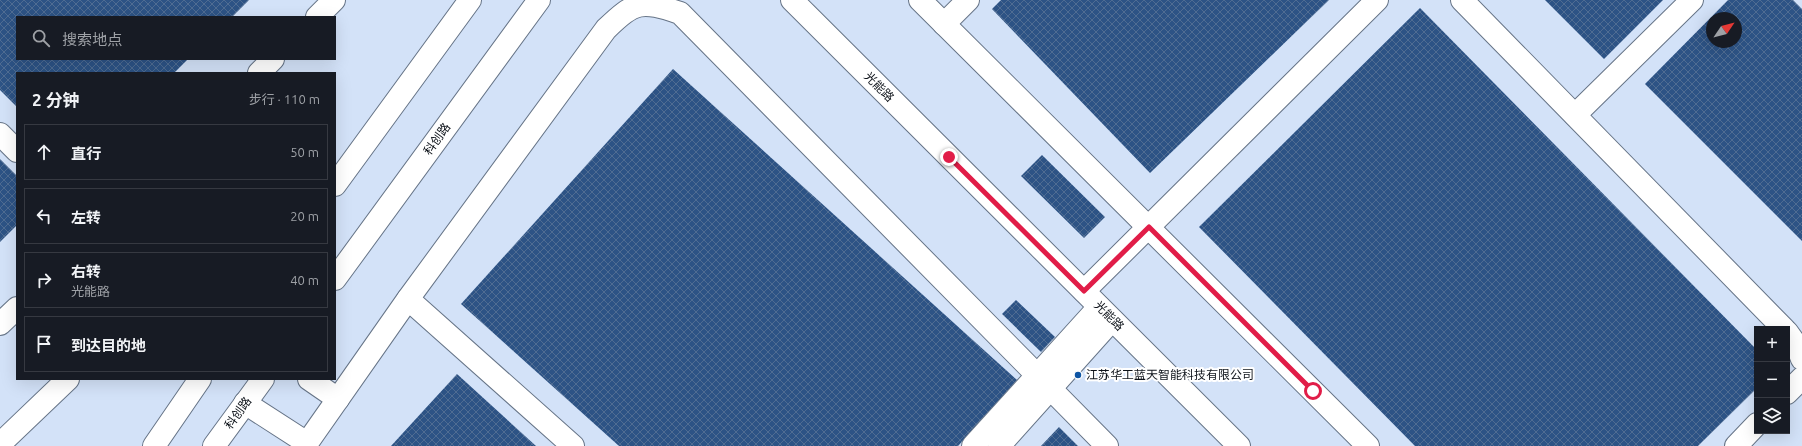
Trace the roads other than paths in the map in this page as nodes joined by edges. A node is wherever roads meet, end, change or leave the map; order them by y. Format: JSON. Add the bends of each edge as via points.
{"nodes":[{"id":1,"x":334,"y":0,"type":"edge"},
{"id":2,"x":470,"y":0,"type":"edge"},
{"id":3,"x":539,"y":0,"type":"edge"},
{"id":4,"x":792,"y":0,"type":"edge"},
{"id":5,"x":920,"y":0,"type":"edge"},
{"id":6,"x":968,"y":0,"type":"edge"},
{"id":7,"x":1377,"y":0,"type":"edge"},
{"id":8,"x":1462,"y":0,"type":"edge"},
{"id":9,"x":1692,"y":0,"type":"edge"},
{"id":10,"x":317,"y":16,"type":"edge"},
{"id":11,"x":944,"y":24,"type":"junction"},
{"id":12,"x":272,"y":60,"type":"edge"},
{"id":13,"x":260,"y":72,"type":"edge"},
{"id":14,"x":1575,"y":115,"type":"junction"},
{"id":15,"x":0,"y":134,"type":"edge"},
{"id":16,"x":16,"y":150,"type":"edge"},
{"id":17,"x":336,"y":185,"type":"edge"},
{"id":18,"x":1149,"y":227,"type":"junction"},
{"id":19,"x":336,"y":278,"type":"edge"},
{"id":20,"x":1084,"y":291,"type":"junction"},
{"id":21,"x":408,"y":299,"type":"junction"},
{"id":22,"x":16,"y":309,"type":"edge"},
{"id":23,"x":1106,"y":313,"type":"junction"},
{"id":24,"x":0,"y":324,"type":"edge"},
{"id":25,"x":1781,"y":326,"type":"edge"},
{"id":26,"x":1790,"y":336,"type":"edge"},
{"id":27,"x":1802,"y":359,"type":"edge"},
{"id":28,"x":1802,"y":378,"type":"edge"},
{"id":29,"x":67,"y":380,"type":"edge"},
{"id":30,"x":199,"y":380,"type":"edge"},
{"id":31,"x":262,"y":380,"type":"edge"},
{"id":32,"x":310,"y":380,"type":"edge"},
{"id":33,"x":1044,"y":382,"type":"junction"},
{"id":34,"x":1790,"y":390,"type":"edge"},
{"id":35,"x":338,"y":400,"type":"junction"},
{"id":36,"x":245,"y":404,"type":"junction"},
{"id":37,"x":1754,"y":427,"type":"edge"},
{"id":38,"x":0,"y":444,"type":"edge"},
{"id":39,"x":306,"y":445,"type":"edge"},
{"id":40,"x":154,"y":446,"type":"edge"},
{"id":41,"x":214,"y":446,"type":"edge"},
{"id":42,"x":573,"y":446,"type":"edge"},
{"id":43,"x":973,"y":446,"type":"edge"},
{"id":44,"x":999,"y":446,"type":"edge"},
{"id":45,"x":1107,"y":446,"type":"edge"},
{"id":46,"x":1239,"y":446,"type":"edge"},
{"id":47,"x":1368,"y":446,"type":"edge"},
{"id":48,"x":1736,"y":446,"type":"edge"}],
"edges":[{"from":1,"to":10,"type":"street"},
{"from":2,"to":17,"type":"street"},
{"from":3,"to":19,"type":"street","name":"科创路"},
{"from":4,"to":20,"type":"street","name":"光能路"},
{"from":5,"to":11,"type":"street"},
{"from":6,"to":11,"type":"street"},
{"from":7,"to":18,"type":"street"},
{"from":8,"to":14,"type":"street"},
{"from":9,"to":14,"type":"street"},
{"from":11,"to":18,"type":"street"},
{"from":12,"to":13,"type":"street"},
{"from":14,"to":25,"type":"street"},
{"from":15,"to":16,"type":"street"},
{"from":18,"to":20,"type":"street"},
{"from":18,"to":47,"type":"street"},
{"from":20,"to":23,"type":"street","name":"光能路"},
{"from":21,"to":33,"type":"street","via":[[606,29],[638,3],[660,5],[680,13]]},
{"from":21,"to":35,"type":"street"},
{"from":21,"to":42,"type":"street"},
{"from":22,"to":24,"type":"street"},
{"from":23,"to":33,"type":"street"},
{"from":23,"to":46,"type":"street","name":"光能路"},
{"from":26,"to":27,"type":"street"},
{"from":28,"to":34,"type":"street"},
{"from":29,"to":38,"type":"street"},
{"from":30,"to":40,"type":"street"},
{"from":31,"to":36,"type":"street","name":"科创路"},
{"from":32,"to":35,"type":"street"},
{"from":33,"to":43,"type":"street"},
{"from":33,"to":44,"type":"street"},
{"from":33,"to":45,"type":"street"},
{"from":35,"to":39,"type":"street"},
{"from":36,"to":39,"type":"street"},
{"from":36,"to":41,"type":"street","name":"科创路"},
{"from":37,"to":48,"type":"street"}]}
